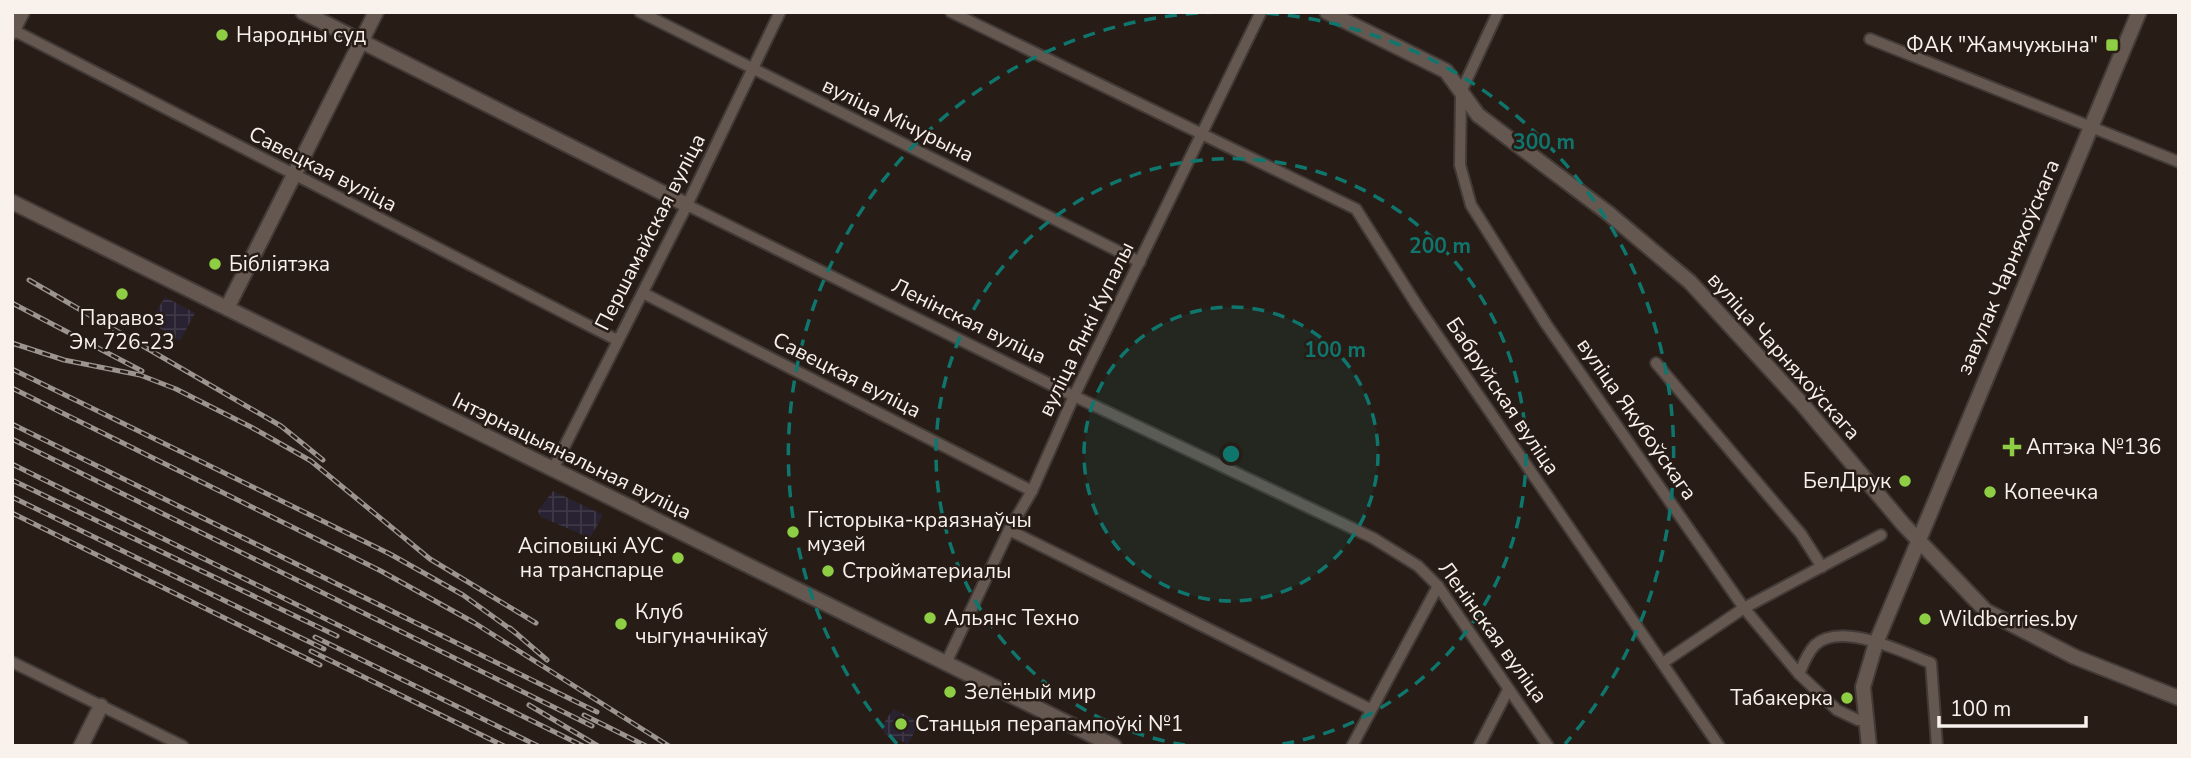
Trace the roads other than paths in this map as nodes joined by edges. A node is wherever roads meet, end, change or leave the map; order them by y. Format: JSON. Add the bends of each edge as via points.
{"nodes":[{"id":1,"x":22,"y":12,"type":"edge"},
{"id":2,"x":303,"y":12,"type":"edge"},
{"id":3,"x":376,"y":12,"type":"edge"},
{"id":4,"x":640,"y":12,"type":"edge"},
{"id":5,"x":780,"y":12,"type":"edge"},
{"id":6,"x":951,"y":12,"type":"edge"},
{"id":7,"x":1262,"y":12,"type":"edge"},
{"id":8,"x":1327,"y":12,"type":"edge"},
{"id":9,"x":1498,"y":12,"type":"edge"},
{"id":10,"x":2139,"y":12,"type":"edge"},
{"id":11,"x":13,"y":31,"type":"edge"},
{"id":12,"x":1870,"y":39,"type":"dead end"},
{"id":13,"x":362,"y":41,"type":"junction"},
{"id":14,"x":751,"y":70,"type":"junction"},
{"id":15,"x":1461,"y":92,"type":"junction"},
{"id":16,"x":2090,"y":124,"type":"junction"},
{"id":17,"x":1202,"y":134,"type":"junction"},
{"id":18,"x":2179,"y":162,"type":"edge"},
{"id":19,"x":292,"y":175,"type":"junction"},
{"id":20,"x":12,"y":202,"type":"edge"},
{"id":21,"x":687,"y":205,"type":"junction"},
{"id":22,"x":1140,"y":262,"type":"junction"},
{"id":23,"x":643,"y":293,"type":"junction"},
{"id":24,"x":227,"y":308,"type":"junction"},
{"id":25,"x":617,"y":340,"type":"junction"},
{"id":26,"x":1656,"y":363,"type":"dead end"},
{"id":27,"x":1074,"y":396,"type":"junction"},
{"id":28,"x":553,"y":469,"type":"junction"},
{"id":29,"x":1032,"y":491,"type":"junction"},
{"id":30,"x":1009,"y":530,"type":"junction"},
{"id":31,"x":1881,"y":536,"type":"dead end"},
{"id":32,"x":1917,"y":539,"type":"junction"},
{"id":33,"x":1822,"y":567,"type":"junction"},
{"id":34,"x":1438,"y":586,"type":"junction"},
{"id":35,"x":1744,"y":608,"type":"junction"},
{"id":36,"x":1876,"y":643,"type":"junction"},
{"id":37,"x":12,"y":662,"type":"edge"},
{"id":38,"x":1664,"y":662,"type":"junction"},
{"id":39,"x":946,"y":663,"type":"junction"},
{"id":40,"x":1799,"y":674,"type":"junction"},
{"id":41,"x":1508,"y":690,"type":"junction"},
{"id":42,"x":2179,"y":698,"type":"edge"},
{"id":43,"x":101,"y":706,"type":"junction"},
{"id":44,"x":1370,"y":709,"type":"junction"},
{"id":45,"x":1866,"y":720,"type":"junction"},
{"id":46,"x":81,"y":746,"type":"edge"},
{"id":47,"x":183,"y":746,"type":"edge"},
{"id":48,"x":1114,"y":746,"type":"edge"},
{"id":49,"x":1352,"y":746,"type":"edge"},
{"id":50,"x":1479,"y":746,"type":"edge"},
{"id":51,"x":1548,"y":746,"type":"edge"},
{"id":52,"x":1719,"y":746,"type":"edge"},
{"id":53,"x":1869,"y":746,"type":"edge"},
{"id":54,"x":1937,"y":746,"type":"edge"}],
"edges":[{"from":1,"to":11,"type":"street"},
{"from":2,"to":13,"type":"street","name":"Ленінская вуліца"},
{"from":3,"to":13,"type":"street"},
{"from":4,"to":14,"type":"street","name":"вуліца Мічурына"},
{"from":5,"to":14,"type":"street","name":"Першамайская вуліца"},
{"from":6,"to":17,"type":"street","name":"Бабруйская вуліца"},
{"from":7,"to":17,"type":"street","name":"вуліца Янкі Купалы"},
{"from":8,"to":15,"type":"street","name":"вуліца Чарняхоўскага","via":[[1446,71]]},
{"from":9,"to":15,"type":"street"},
{"from":10,"to":16,"type":"street","name":"завулак Чарняхоўскага"},
{"from":11,"to":19,"type":"street","name":"Савецкая вуліца"},
{"from":12,"to":16,"type":"street"},
{"from":13,"to":19,"type":"street"},
{"from":13,"to":21,"type":"street","name":"Ленінская вуліца"},
{"from":14,"to":21,"type":"street","name":"Першамайская вуліца"},
{"from":14,"to":22,"type":"street","name":"вуліца Мічурына"},
{"from":15,"to":32,"type":"street","name":"вуліца Чарняхоўскага","via":[[1478,115],[1690,282]]},
{"from":15,"to":35,"type":"street","name":"вуліца Якубоўскага","via":[[1460,165],[1471,205],[1546,324]]},
{"from":16,"to":18,"type":"street"},
{"from":16,"to":32,"type":"street","name":"завулак Чарняхоўскага"},
{"from":17,"to":22,"type":"street","name":"вуліца Янкі Купалы"},
{"from":17,"to":38,"type":"street","name":"Бабруйская вуліца","via":[[1356,209]]},
{"from":19,"to":24,"type":"street"},
{"from":19,"to":25,"type":"street","name":"Савецкая вуліца"},
{"from":20,"to":24,"type":"street","name":"Інтэрнацыянальная вуліца"},
{"from":21,"to":23,"type":"street","name":"Першамайская вуліца"},
{"from":21,"to":27,"type":"street","name":"Ленінская вуліца"},
{"from":22,"to":27,"type":"street","name":"вуліца Янкі Купалы"},
{"from":23,"to":25,"type":"street","name":"Першамайская вуліца"},
{"from":23,"to":29,"type":"street","name":"Савецкая вуліца"},
{"from":24,"to":28,"type":"street","name":"Інтэрнацыянальная вуліца"},
{"from":25,"to":28,"type":"street","name":"Першамайская вуліца"},
{"from":26,"to":33,"type":"street","via":[[1801,534]]},
{"from":27,"to":29,"type":"street","name":"вуліца Янкі Купалы"},
{"from":27,"to":34,"type":"street","name":"Ленінская вуліца","via":[[1373,538],[1418,566]]},
{"from":28,"to":39,"type":"street","name":"Інтэрнацыянальная вуліца"},
{"from":29,"to":30,"type":"street","name":"вуліца Янкі Купалы"},
{"from":30,"to":39,"type":"street","name":"вуліца Янкі Купалы"},
{"from":30,"to":44,"type":"street"},
{"from":31,"to":33,"type":"street"},
{"from":32,"to":36,"type":"street"},
{"from":32,"to":42,"type":"street","name":"вуліца Чарняхоўскага","via":[[1986,611],[2075,657]]},
{"from":33,"to":35,"type":"street"},
{"from":34,"to":41,"type":"street","name":"Ленінская вуліца"},
{"from":34,"to":44,"type":"street"},
{"from":35,"to":38,"type":"street"},
{"from":35,"to":40,"type":"street","name":"вуліца Якубоўскага"},
{"from":36,"to":40,"type":"street","via":[[1827,637],[1814,646]]},
{"from":36,"to":45,"type":"street","via":[[1863,688]]},
{"from":36,"to":54,"type":"street","via":[[1931,663]]},
{"from":37,"to":43,"type":"street"},
{"from":38,"to":52,"type":"street","name":"Бабруйская вуліца"},
{"from":39,"to":48,"type":"street","name":"Інтэрнацыянальная вуліца"},
{"from":40,"to":45,"type":"street","name":"вуліца Якубоўскага","via":[[1838,710]]},
{"from":41,"to":50,"type":"street"},
{"from":41,"to":51,"type":"street","name":"Ленінская вуліца"},
{"from":43,"to":46,"type":"street"},
{"from":43,"to":47,"type":"street"},
{"from":44,"to":49,"type":"street"},
{"from":45,"to":53,"type":"street"}]}
